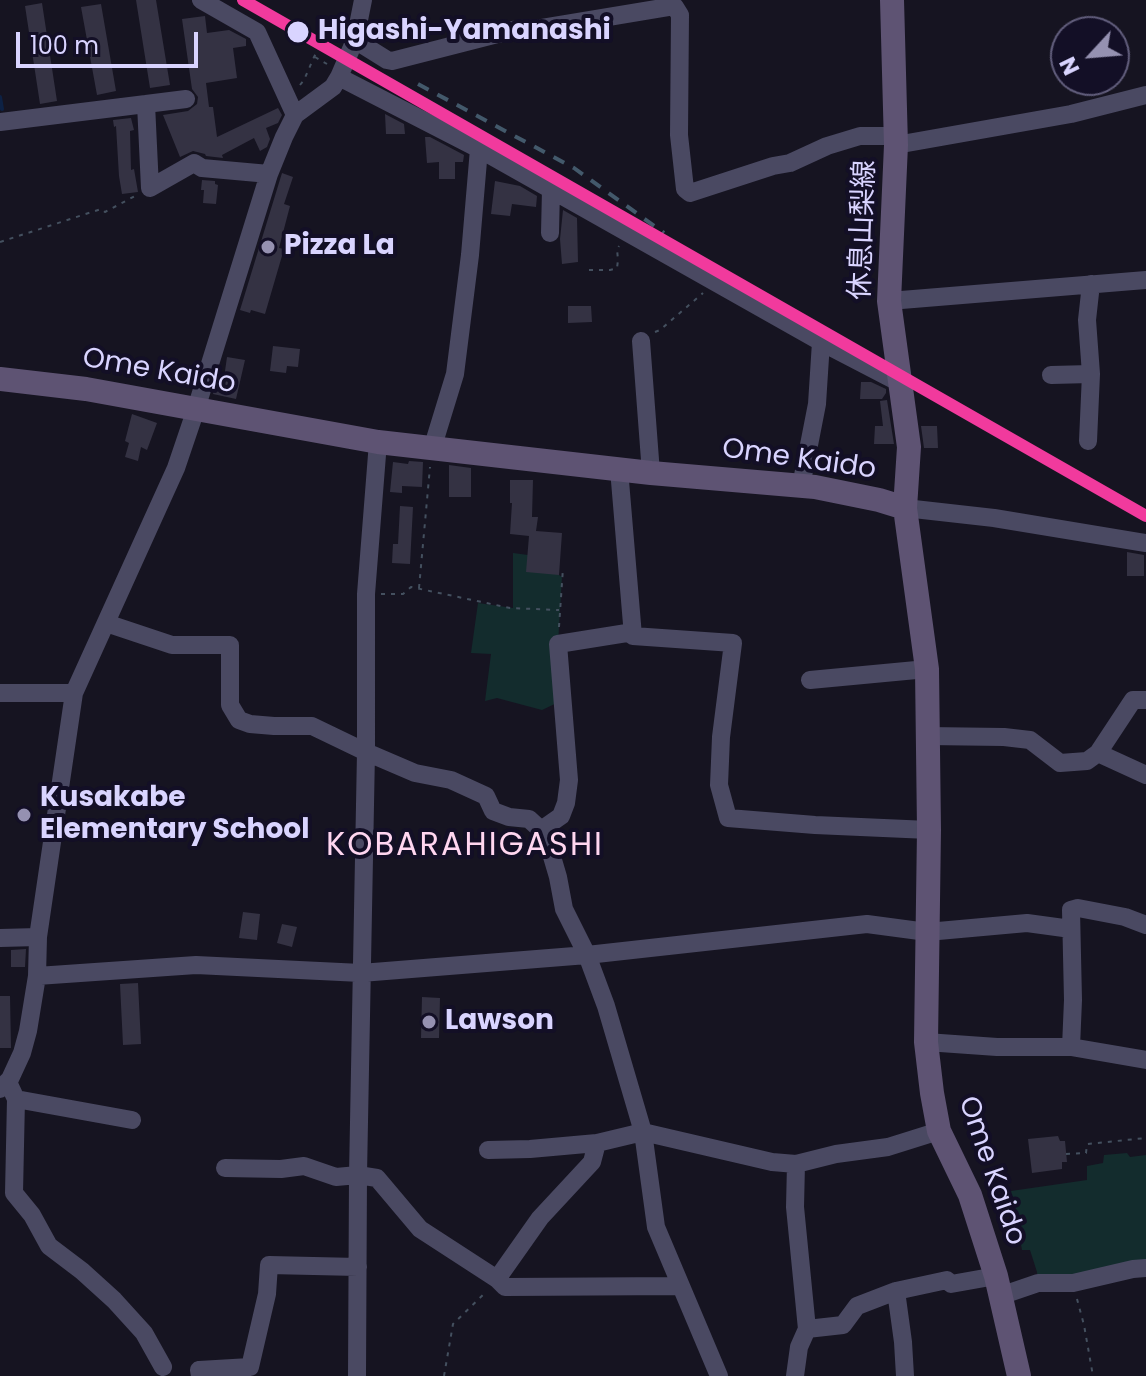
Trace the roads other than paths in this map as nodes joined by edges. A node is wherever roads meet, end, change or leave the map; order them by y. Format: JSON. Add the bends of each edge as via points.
{"nodes":[{"id":1,"x":201,"y":0,"type":"edge"},
{"id":2,"x":363,"y":0,"type":"edge"},
{"id":3,"x":892,"y":0,"type":"edge"},
{"id":4,"x":355,"y":40,"type":"junction"},
{"id":5,"x":339,"y":77,"type":"junction"},
{"id":6,"x":1146,"y":95,"type":"edge"},
{"id":7,"x":186,"y":99,"type":"dead end"},
{"id":8,"x":146,"y":104,"type":"junction"},
{"id":9,"x":292,"y":107,"type":"junction"},
{"id":10,"x":0,"y":122,"type":"edge"},
{"id":11,"x":896,"y":140,"type":"junction"},
{"id":12,"x":479,"y":149,"type":"junction"},
{"id":13,"x":269,"y":174,"type":"junction"},
{"id":14,"x":551,"y":189,"type":"junction"},
{"id":15,"x":550,"y":233,"type":"dead end"},
{"id":16,"x":1146,"y":280,"type":"edge"},
{"id":17,"x":1091,"y":284,"type":"junction"},
{"id":18,"x":889,"y":301,"type":"junction"},
{"id":19,"x":641,"y":341,"type":"road end"},
{"id":20,"x":821,"y":342,"type":"junction"},
{"id":21,"x":1091,"y":374,"type":"junction"},
{"id":22,"x":1051,"y":375,"type":"dead end"},
{"id":23,"x":0,"y":379,"type":"edge"},
{"id":24,"x":900,"y":383,"type":"junction"},
{"id":25,"x":196,"y":409,"type":"junction"},
{"id":26,"x":1088,"y":441,"type":"dead end"},
{"id":27,"x":378,"y":442,"type":"junction"},
{"id":28,"x":432,"y":449,"type":"junction"},
{"id":29,"x":619,"y":469,"type":"junction"},
{"id":30,"x":651,"y":473,"type":"junction"},
{"id":31,"x":801,"y":486,"type":"junction"},
{"id":32,"x":905,"y":508,"type":"junction"},
{"id":33,"x":1146,"y":543,"type":"edge"},
{"id":34,"x":106,"y":623,"type":"junction"},
{"id":35,"x":633,"y":632,"type":"junction"},
{"id":36,"x":927,"y":669,"type":"junction"},
{"id":37,"x":810,"y":680,"type":"dead end"},
{"id":38,"x":0,"y":693,"type":"edge"},
{"id":39,"x":74,"y":693,"type":"junction"},
{"id":40,"x":1146,"y":700,"type":"edge"},
{"id":41,"x":927,"y":736,"type":"junction"},
{"id":42,"x":366,"y":752,"type":"junction"},
{"id":43,"x":1098,"y":753,"type":"junction"},
{"id":44,"x":1146,"y":775,"type":"edge"},
{"id":45,"x":541,"y":830,"type":"junction"},
{"id":46,"x":929,"y":830,"type":"junction"},
{"id":47,"x":1146,"y":925,"type":"edge"},
{"id":48,"x":1071,"y":929,"type":"junction"},
{"id":49,"x":927,"y":932,"type":"junction"},
{"id":50,"x":38,"y":937,"type":"junction"},
{"id":51,"x":0,"y":938,"type":"edge"},
{"id":52,"x":587,"y":955,"type":"junction"},
{"id":53,"x":361,"y":973,"type":"junction"},
{"id":54,"x":37,"y":976,"type":"junction"},
{"id":55,"x":926,"y":1042,"type":"junction"},
{"id":56,"x":1071,"y":1047,"type":"junction"},
{"id":57,"x":1146,"y":1060,"type":"edge"},
{"id":58,"x":8,"y":1090,"type":"edge"},
{"id":59,"x":132,"y":1120,"type":"dead end"},
{"id":60,"x":939,"y":1131,"type":"junction"},
{"id":61,"x":643,"y":1132,"type":"junction"},
{"id":62,"x":597,"y":1143,"type":"junction"},
{"id":63,"x":488,"y":1150,"type":"dead end"},
{"id":64,"x":796,"y":1164,"type":"junction"},
{"id":65,"x":225,"y":1168,"type":"dead end"},
{"id":66,"x":358,"y":1175,"type":"junction"},
{"id":67,"x":358,"y":1267,"type":"junction"},
{"id":68,"x":1146,"y":1268,"type":"edge"},
{"id":69,"x":497,"y":1279,"type":"junction"},
{"id":70,"x":681,"y":1286,"type":"junction"},
{"id":71,"x":998,"y":1286,"type":"junction"},
{"id":72,"x":896,"y":1291,"type":"junction"},
{"id":73,"x":807,"y":1329,"type":"junction"},
{"id":74,"x":163,"y":1367,"type":"dead end"},
{"id":75,"x":200,"y":1376,"type":"edge"},
{"id":76,"x":357,"y":1376,"type":"edge"},
{"id":77,"x":719,"y":1376,"type":"edge"},
{"id":78,"x":795,"y":1376,"type":"edge"},
{"id":79,"x":905,"y":1376,"type":"edge"},
{"id":80,"x":1019,"y":1376,"type":"edge"}],
"edges":[{"from":1,"to":9,"type":"street","via":[[257,32]]},
{"from":2,"to":4,"type":"street"},
{"from":3,"to":11,"type":"main road","name":"休息山梨線"},
{"from":4,"to":5,"type":"street"},
{"from":4,"to":11,"type":"street","via":[[392,61],[517,29],[675,7],[680,15],[679,135],[685,189],[690,193],[860,136]]},
{"from":5,"to":9,"type":"street","via":[[333,87]]},
{"from":5,"to":12,"type":"street"},
{"from":6,"to":11,"type":"street","via":[[1071,114]]},
{"from":7,"to":8,"type":"street"},
{"from":8,"to":10,"type":"street"},
{"from":8,"to":13,"type":"street","via":[[150,188],[194,163]]},
{"from":9,"to":13,"type":"street"},
{"from":11,"to":18,"type":"main road","name":"休息山梨線"},
{"from":12,"to":14,"type":"street"},
{"from":12,"to":28,"type":"street","via":[[455,374]]},
{"from":13,"to":25,"type":"street"},
{"from":14,"to":15,"type":"street"},
{"from":14,"to":20,"type":"street"},
{"from":16,"to":17,"type":"street"},
{"from":17,"to":18,"type":"street"},
{"from":17,"to":21,"type":"street"},
{"from":18,"to":24,"type":"main road","name":"休息山梨線"},
{"from":19,"to":30,"type":"street"},
{"from":20,"to":24,"type":"street"},
{"from":20,"to":31,"type":"street","via":[[817,404]]},
{"from":21,"to":22,"type":"street"},
{"from":21,"to":26,"type":"street"},
{"from":23,"to":25,"type":"main road","name":"Ome Kaido"},
{"from":24,"to":32,"type":"main road","name":"休息山梨線","via":[[909,447]]},
{"from":25,"to":27,"type":"main road","name":"Ome Kaido"},
{"from":25,"to":34,"type":"street","via":[[176,468]]},
{"from":27,"to":28,"type":"main road","name":"Ome Kaido"},
{"from":27,"to":42,"type":"street","via":[[366,594]]},
{"from":28,"to":29,"type":"main road","name":"Ome Kaido"},
{"from":29,"to":30,"type":"main road","name":"Ome Kaido"},
{"from":29,"to":35,"type":"street"},
{"from":30,"to":31,"type":"main road","name":"Ome Kaido"},
{"from":31,"to":32,"type":"main road","name":"Ome Kaido"},
{"from":32,"to":33,"type":"street"},
{"from":32,"to":36,"type":"main road","name":"Ome Kaido"},
{"from":34,"to":39,"type":"street"},
{"from":34,"to":42,"type":"street","via":[[172,645],[230,645],[230,705],[239,720],[312,726]]},
{"from":35,"to":45,"type":"street","via":[[558,644],[569,780],[561,816]]},
{"from":35,"to":46,"type":"street","via":[[733,643],[719,785],[728,818]]},
{"from":36,"to":37,"type":"street"},
{"from":36,"to":41,"type":"main road","name":"Ome Kaido"},
{"from":38,"to":39,"type":"street"},
{"from":39,"to":50,"type":"street"},
{"from":40,"to":43,"type":"street","via":[[1133,700]]},
{"from":41,"to":43,"type":"street","via":[[1030,740],[1060,763],[1087,761]]},
{"from":41,"to":46,"type":"main road","name":"Ome Kaido"},
{"from":42,"to":45,"type":"street","via":[[415,773],[451,780],[486,796],[493,811],[529,819]]},
{"from":42,"to":53,"type":"street"},
{"from":43,"to":44,"type":"street"},
{"from":45,"to":52,"type":"street","via":[[564,909]]},
{"from":46,"to":49,"type":"main road","name":"Ome Kaido"},
{"from":47,"to":48,"type":"street","via":[[1078,908],[1071,910]]},
{"from":48,"to":49,"type":"street","via":[[1027,923]]},
{"from":48,"to":56,"type":"street"},
{"from":49,"to":52,"type":"street","via":[[867,924]]},
{"from":49,"to":55,"type":"main road","name":"Ome Kaido"},
{"from":50,"to":51,"type":"street"},
{"from":50,"to":54,"type":"street"},
{"from":52,"to":53,"type":"street"},
{"from":52,"to":61,"type":"street"},
{"from":53,"to":54,"type":"street","via":[[196,965]]},
{"from":53,"to":66,"type":"street"},
{"from":54,"to":58,"type":"street","via":[[25,1042]]},
{"from":55,"to":56,"type":"street"},
{"from":55,"to":60,"type":"main road","name":"Ome Kaido"},
{"from":56,"to":57,"type":"street"},
{"from":58,"to":59,"type":"street"},
{"from":58,"to":74,"type":"street","via":[[14,1193],[49,1246],[114,1300],[144,1333]]},
{"from":60,"to":64,"type":"street","via":[[888,1147]]},
{"from":60,"to":71,"type":"main road","name":"Ome Kaido","via":[[970,1195]]},
{"from":61,"to":62,"type":"street"},
{"from":61,"to":64,"type":"street"},
{"from":61,"to":70,"type":"street","via":[[656,1227]]},
{"from":62,"to":63,"type":"street"},
{"from":62,"to":69,"type":"street","via":[[592,1162],[540,1218]]},
{"from":64,"to":73,"type":"street"},
{"from":65,"to":66,"type":"street","via":[[304,1166],[336,1177]]},
{"from":66,"to":67,"type":"street"},
{"from":66,"to":69,"type":"street","via":[[377,1178],[420,1229]]},
{"from":67,"to":75,"type":"street","via":[[269,1265],[250,1367],[199,1370]]},
{"from":67,"to":76,"type":"street"},
{"from":68,"to":71,"type":"street","via":[[1073,1283]]},
{"from":69,"to":70,"type":"street","via":[[505,1287]]},
{"from":70,"to":77,"type":"street"},
{"from":71,"to":72,"type":"street","via":[[947,1280]]},
{"from":71,"to":80,"type":"main road","name":"Ome Kaido"},
{"from":72,"to":73,"type":"street","via":[[857,1306],[843,1325]]},
{"from":72,"to":79,"type":"street"},
{"from":73,"to":78,"type":"street"}]}
